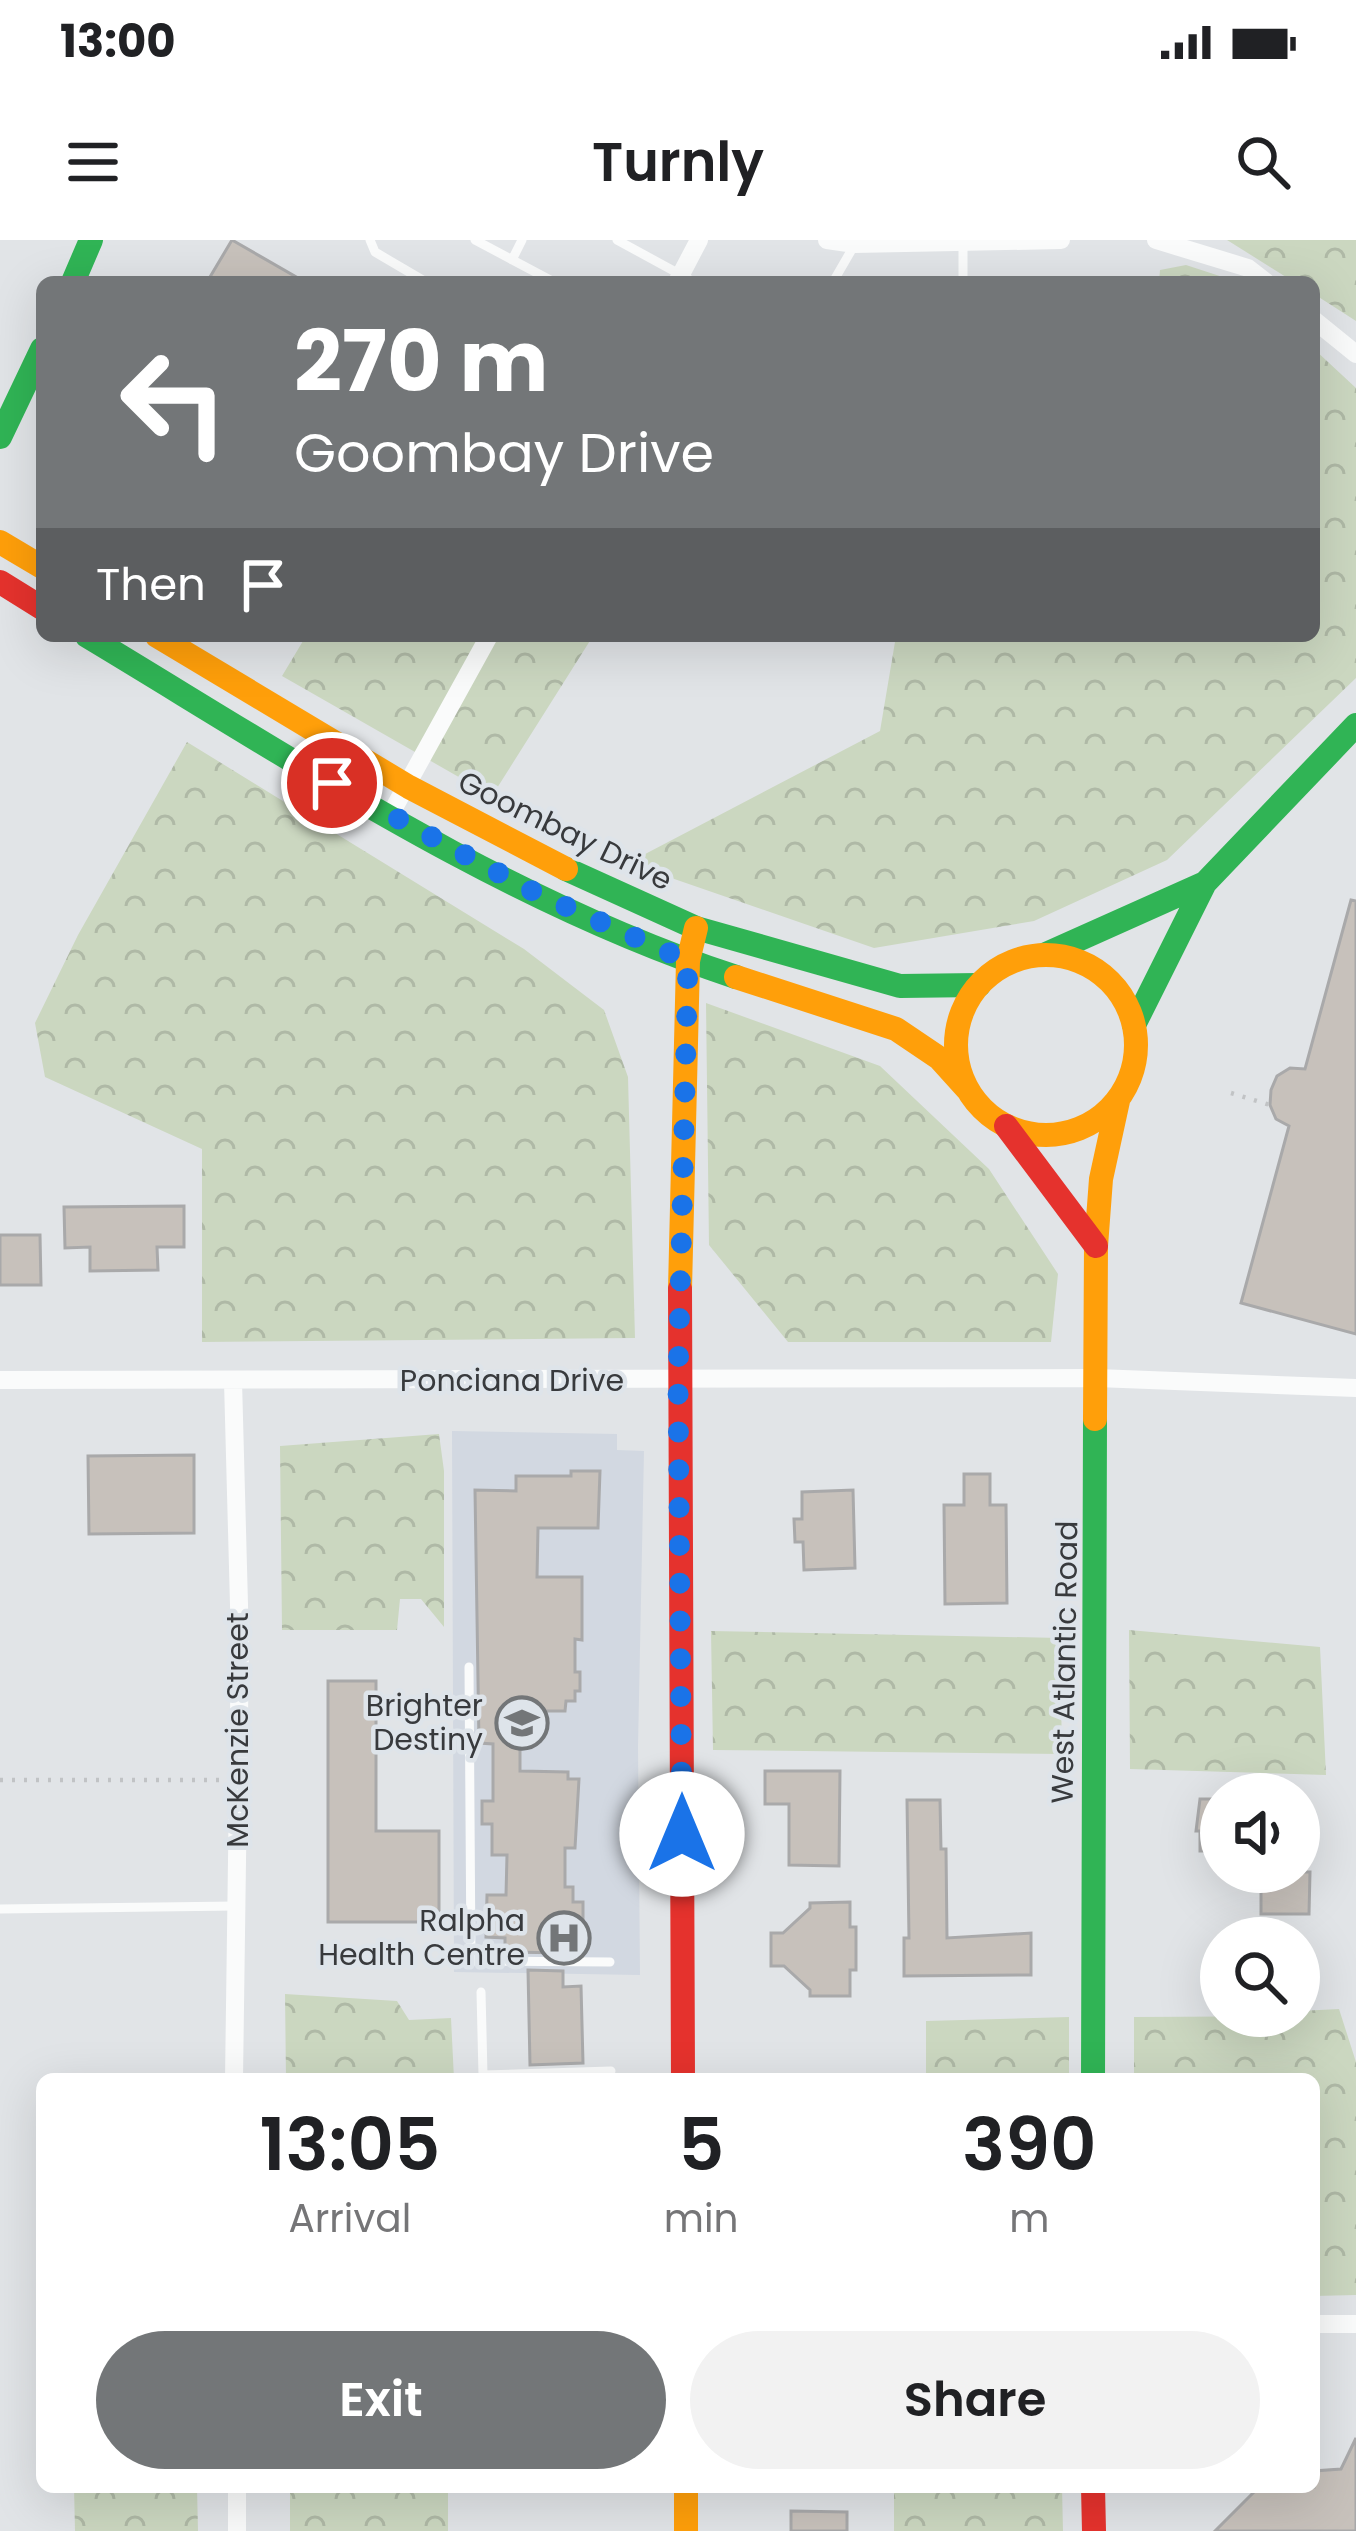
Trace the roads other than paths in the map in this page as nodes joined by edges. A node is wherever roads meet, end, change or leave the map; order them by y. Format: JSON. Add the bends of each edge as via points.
{"nodes":[{"id":1,"x":92,"y":240,"type":"edge"},
{"id":2,"x":370,"y":240,"type":"edge"},
{"id":3,"x":475,"y":240,"type":"edge"},
{"id":4,"x":522,"y":240,"type":"edge"},
{"id":5,"x":616,"y":240,"type":"edge"},
{"id":6,"x":700,"y":240,"type":"edge"},
{"id":7,"x":827,"y":240,"type":"edge"},
{"id":8,"x":1061,"y":240,"type":"edge"},
{"id":9,"x":1156,"y":240,"type":"edge"},
{"id":10,"x":878,"y":242,"type":"edge"},
{"id":11,"x":963,"y":243,"type":"junction"},
{"id":12,"x":855,"y":244,"type":"junction"},
{"id":13,"x":512,"y":260,"type":"junction"},
{"id":14,"x":76,"y":276,"type":"edge"},
{"id":15,"x":416,"y":276,"type":"edge"},
{"id":16,"x":543,"y":276,"type":"edge"},
{"id":17,"x":679,"y":276,"type":"edge"},
{"id":18,"x":685,"y":276,"type":"edge"},
{"id":19,"x":836,"y":276,"type":"edge"},
{"id":20,"x":962,"y":276,"type":"edge"},
{"id":21,"x":1258,"y":276,"type":"edge"},
{"id":22,"x":1320,"y":325,"type":"edge"},
{"id":23,"x":1356,"y":354,"type":"edge"},
{"id":24,"x":36,"y":362,"type":"edge"},
{"id":25,"x":0,"y":437,"type":"edge"},
{"id":26,"x":0,"y":542,"type":"edge"},
{"id":27,"x":36,"y":563,"type":"edge"},
{"id":28,"x":0,"y":582,"type":"edge"},
{"id":29,"x":36,"y":604,"type":"edge"},
{"id":30,"x":97,"y":642,"type":"edge"},
{"id":31,"x":168,"y":642,"type":"edge"},
{"id":32,"x":486,"y":642,"type":"edge"},
{"id":33,"x":221,"y":674,"type":"junction"},
{"id":34,"x":200,"y":706,"type":"junction"},
{"id":35,"x":1356,"y":725,"type":"edge"},
{"id":36,"x":409,"y":787,"type":"junction"},
{"id":37,"x":389,"y":817,"type":"junction"},
{"id":38,"x":1205,"y":883,"type":"junction"},
{"id":39,"x":696,"y":928,"type":"junction"},
{"id":40,"x":1044,"y":955,"type":"junction"},
{"id":41,"x":688,"y":961,"type":"junction"},
{"id":42,"x":979,"y":985,"type":"junction"},
{"id":43,"x":1135,"y":1025,"type":"junction"},
{"id":44,"x":967,"y":1089,"type":"junction"},
{"id":45,"x":1118,"y":1100,"type":"junction"},
{"id":46,"x":1006,"y":1126,"type":"junction"},
{"id":47,"x":1096,"y":1246,"type":"junction"},
{"id":48,"x":1097,"y":1378,"type":"junction"},
{"id":49,"x":0,"y":1380,"type":"edge"},
{"id":50,"x":233,"y":1381,"type":"junction"},
{"id":51,"x":678,"y":1381,"type":"junction"},
{"id":52,"x":1356,"y":1388,"type":"edge"},
{"id":53,"x":470,"y":1667,"type":"dead end"},
{"id":54,"x":236,"y":1906,"type":"junction"},
{"id":55,"x":0,"y":1909,"type":"edge"},
{"id":56,"x":610,"y":1962,"type":"dead end"},
{"id":57,"x":481,"y":1992,"type":"dead end"},
{"id":58,"x":611,"y":2071,"type":"dead end"},
{"id":59,"x":234,"y":2073,"type":"edge"},
{"id":60,"x":483,"y":2073,"type":"edge"},
{"id":61,"x":547,"y":2073,"type":"edge"},
{"id":62,"x":683,"y":2073,"type":"edge"},
{"id":63,"x":1093,"y":2073,"type":"edge"},
{"id":64,"x":1320,"y":2324,"type":"edge"},
{"id":65,"x":1356,"y":2324,"type":"edge"},
{"id":66,"x":237,"y":2493,"type":"edge"},
{"id":67,"x":686,"y":2493,"type":"edge"},
{"id":68,"x":1094,"y":2493,"type":"edge"},
{"id":69,"x":237,"y":2531,"type":"edge"},
{"id":70,"x":686,"y":2531,"type":"edge"},
{"id":71,"x":1094,"y":2531,"type":"edge"}],
"edges":[{"from":1,"to":14,"type":"main road"},
{"from":2,"to":15,"type":"lane","via":[[375,252]]},
{"from":3,"to":13,"type":"lane"},
{"from":4,"to":13,"type":"lane"},
{"from":5,"to":17,"type":"lane"},
{"from":6,"to":18,"type":"street"},
{"from":7,"to":12,"type":"street"},
{"from":8,"to":11,"type":"street"},
{"from":9,"to":21,"type":"street"},
{"from":10,"to":11,"type":"street"},
{"from":10,"to":12,"type":"street"},
{"from":11,"to":20,"type":"lane"},
{"from":12,"to":19,"type":"lane"},
{"from":13,"to":16,"type":"lane"},
{"from":22,"to":23,"type":"street"},
{"from":24,"to":25,"type":"main road"},
{"from":26,"to":27,"type":"main road"},
{"from":28,"to":29,"type":"main road"},
{"from":30,"to":34,"type":"main road"},
{"from":31,"to":33,"type":"main road","name":"Goombay Drive"},
{"from":32,"to":36,"type":"street"},
{"from":33,"to":34,"type":"main road"},
{"from":33,"to":36,"type":"main road","name":"Goombay Drive"},
{"from":34,"to":37,"type":"main road"},
{"from":35,"to":38,"type":"main road"},
{"from":36,"to":37,"type":"street"},
{"from":36,"to":39,"type":"main road","name":"Goombay Drive"},
{"from":37,"to":41,"type":"main road"},
{"from":38,"to":40,"type":"main road"},
{"from":38,"to":43,"type":"main road"},
{"from":39,"to":41,"type":"main road"},
{"from":39,"to":42,"type":"main road","name":"Goombay Drive","via":[[879,982]]},
{"from":40,"to":42,"type":"main road","via":[[998,969]]},
{"from":40,"to":43,"type":"main road","via":[[1102,974]]},
{"from":41,"to":44,"type":"main road","via":[[896,1029]]},
{"from":41,"to":51,"type":"main road"},
{"from":42,"to":44,"type":"main road","via":[[956,1035]]},
{"from":43,"to":45,"type":"main road","via":[[1135,1065]]},
{"from":44,"to":46,"type":"main road"},
{"from":45,"to":46,"type":"main road","via":[[1078,1130],[1030,1134]]},
{"from":45,"to":47,"type":"main road","name":"West Atlantic Road"},
{"from":46,"to":47,"type":"main road"},
{"from":47,"to":48,"type":"main road","name":"West Atlantic Road"},
{"from":48,"to":51,"type":"street","name":"Ponciana Drive"},
{"from":48,"to":52,"type":"street","name":"Ponciana Drive"},
{"from":48,"to":63,"type":"main road","name":"West Atlantic Road"},
{"from":49,"to":50,"type":"street","name":"Ponciana Drive"},
{"from":50,"to":51,"type":"street","name":"Ponciana Drive"},
{"from":50,"to":54,"type":"street","name":"McKenzie Street"},
{"from":51,"to":62,"type":"main road"},
{"from":53,"to":56,"type":"lane","via":[[471,1961]]},
{"from":54,"to":55,"type":"lane"},
{"from":54,"to":59,"type":"street","name":"McKenzie Street"},
{"from":57,"to":60,"type":"lane"},
{"from":58,"to":61,"type":"lane"},
{"from":64,"to":65,"type":"street"},
{"from":66,"to":69,"type":"street"},
{"from":67,"to":70,"type":"main road"},
{"from":68,"to":71,"type":"main road"}]}
